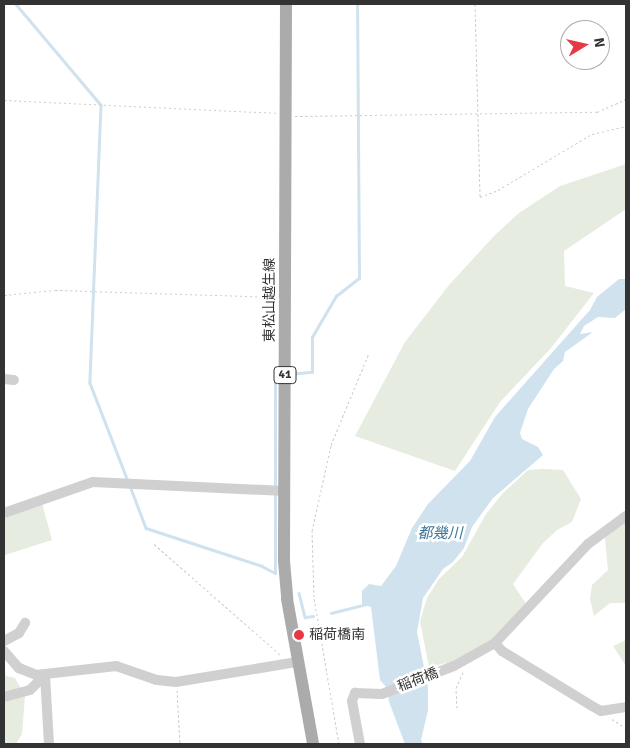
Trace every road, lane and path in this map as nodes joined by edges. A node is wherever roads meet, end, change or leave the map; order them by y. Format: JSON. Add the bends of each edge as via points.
{"nodes":[{"id":1,"x":286,"y":4,"type":"edge"},
{"id":2,"x":475,"y":4,"type":"edge"},
{"id":3,"x":626,"y":99,"type":"edge"},
{"id":4,"x":4,"y":100,"type":"edge"},
{"id":5,"x":476,"y":114,"type":"junction"},
{"id":6,"x":285,"y":115,"type":"junction"},
{"id":7,"x":626,"y":126,"type":"edge"},
{"id":8,"x":4,"y":294,"type":"edge"},
{"id":9,"x":285,"y":297,"type":"junction"},
{"id":10,"x":369,"y":353,"type":"dead end"},
{"id":11,"x":285,"y":491,"type":"junction"},
{"id":12,"x":4,"y":513,"type":"edge"},
{"id":13,"x":626,"y":516,"type":"edge"},
{"id":14,"x":154,"y":544,"type":"dead end"},
{"id":15,"x":25,"y":623,"type":"dead end"},
{"id":16,"x":4,"y":641,"type":"edge"},
{"id":17,"x":496,"y":643,"type":"junction"},
{"id":18,"x":4,"y":652,"type":"edge"},
{"id":19,"x":469,"y":658,"type":"junction"},
{"id":20,"x":292,"y":663,"type":"junction"},
{"id":21,"x":45,"y":675,"type":"junction"},
{"id":22,"x":176,"y":682,"type":"junction"},
{"id":23,"x":4,"y":697,"type":"edge"},
{"id":24,"x":626,"y":707,"type":"edge"},
{"id":25,"x":457,"y":708,"type":"dead end"},
{"id":26,"x":602,"y":711,"type":"junction"},
{"id":27,"x":626,"y":728,"type":"edge"},
{"id":28,"x":50,"y":744,"type":"edge"},
{"id":29,"x":180,"y":744,"type":"edge"},
{"id":30,"x":313,"y":744,"type":"edge"},
{"id":31,"x":339,"y":744,"type":"edge"},
{"id":32,"x":360,"y":744,"type":"edge"}],
"edges":[{"from":1,"to":6,"type":"main road","name":"東松山越生線","number":"41"},
{"from":2,"to":5,"type":"path"},
{"from":3,"to":5,"type":"path","via":[[597,112]]},
{"from":4,"to":6,"type":"path"},
{"from":5,"to":6,"type":"path"},
{"from":5,"to":7,"type":"path","via":[[480,197],[498,190],[586,136]]},
{"from":6,"to":9,"type":"main road","name":"東松山越生線","number":"41"},
{"from":8,"to":9,"type":"path","via":[[55,290]]},
{"from":9,"to":11,"type":"main road","name":"東松山越生線","number":"41"},
{"from":10,"to":31,"type":"path","via":[[331,445],[312,531],[313,590]]},
{"from":11,"to":12,"type":"street","via":[[93,482]]},
{"from":11,"to":20,"type":"main road","name":"東松山越生線","number":"41","via":[[285,571]]},
{"from":13,"to":17,"type":"street","name":"稲荷橋","via":[[588,544]]},
{"from":14,"to":20,"type":"path"},
{"from":15,"to":16,"type":"street","via":[[19,633]]},
{"from":17,"to":19,"type":"street","name":"稲荷橋"},
{"from":17,"to":26,"type":"street","via":[[502,651]]},
{"from":18,"to":21,"type":"street","via":[[19,668]]},
{"from":19,"to":25,"type":"path","via":[[456,688]]},
{"from":19,"to":32,"type":"street","name":"稲荷橋","via":[[382,694],[361,692],[353,696]]},
{"from":20,"to":22,"type":"street"},
{"from":20,"to":30,"type":"main road","name":"東松山越生線","number":"41"},
{"from":21,"to":22,"type":"street","via":[[116,666],[157,680]]},
{"from":21,"to":23,"type":"street","via":[[30,690]]},
{"from":21,"to":28,"type":"street"},
{"from":22,"to":29,"type":"path"},
{"from":24,"to":26,"type":"street"},
{"from":26,"to":27,"type":"path"}]}
